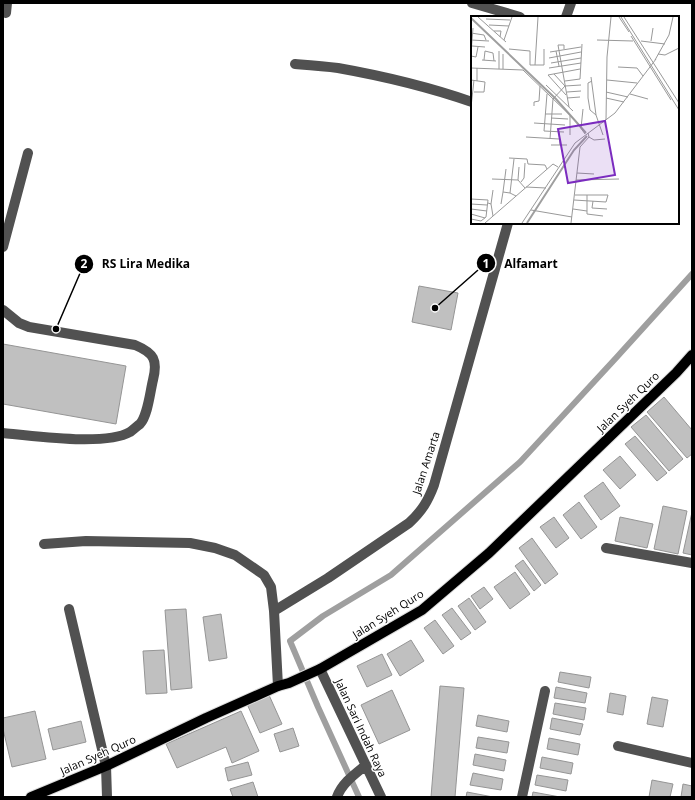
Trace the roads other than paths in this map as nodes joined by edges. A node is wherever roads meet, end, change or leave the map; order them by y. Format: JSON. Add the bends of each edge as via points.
{"nodes":[{"id":1,"x":472,"y":3,"type":"edge"},
{"id":2,"x":570,"y":3,"type":"edge"},
{"id":3,"x":517,"y":16,"type":"edge"},
{"id":4,"x":566,"y":16,"type":"edge"},
{"id":5,"x":295,"y":64,"type":"dead end"},
{"id":6,"x":471,"y":102,"type":"edge"},
{"id":7,"x":28,"y":153,"type":"dead end"},
{"id":8,"x":508,"y":224,"type":"edge"},
{"id":9,"x":3,"y":248,"type":"edge"},
{"id":10,"x":3,"y":310,"type":"edge"},
{"id":11,"x":692,"y":355,"type":"edge"},
{"id":12,"x":3,"y":433,"type":"edge"},
{"id":13,"x":44,"y":544,"type":"dead end"},
{"id":14,"x":606,"y":548,"type":"dead end"},
{"id":15,"x":692,"y":562,"type":"edge"},
{"id":16,"x":69,"y":609,"type":"dead end"},
{"id":17,"x":274,"y":611,"type":"junction"},
{"id":18,"x":318,"y":670,"type":"junction"},
{"id":19,"x":278,"y":686,"type":"junction"},
{"id":20,"x":545,"y":691,"type":"dead end"},
{"id":21,"x":618,"y":746,"type":"dead end"},
{"id":22,"x":692,"y":763,"type":"edge"},
{"id":23,"x":366,"y":765,"type":"junction"},
{"id":24,"x":106,"y":766,"type":"junction"},
{"id":25,"x":31,"y":797,"type":"edge"},
{"id":26,"x":107,"y":797,"type":"edge"},
{"id":27,"x":337,"y":797,"type":"edge"},
{"id":28,"x":381,"y":797,"type":"edge"},
{"id":29,"x":522,"y":797,"type":"edge"}],
"edges":[{"from":1,"to":3,"type":"street"},
{"from":2,"to":4,"type":"street"},
{"from":5,"to":6,"type":"street","via":[[337,68],[390,79]]},
{"from":7,"to":9,"type":"street"},
{"from":8,"to":17,"type":"street","name":"Jalan Amarta","via":[[434,485],[424,506],[409,523],[381,543]]},
{"from":10,"to":12,"type":"street","via":[[19,323],[29,327],[135,345],[149,353],[154,359],[156,369],[145,414],[141,423],[130,432],[91,440]]},
{"from":11,"to":18,"type":"main road","name":"Jalan Syeh Quro","via":[[489,553],[422,610]]},
{"from":13,"to":17,"type":"street","via":[[86,540],[190,543],[215,548],[235,555],[264,575],[271,587]]},
{"from":14,"to":15,"type":"street"},
{"from":16,"to":24,"type":"street"},
{"from":17,"to":19,"type":"street"},
{"from":18,"to":19,"type":"main road","name":"Jalan Syeh Quro"},
{"from":18,"to":23,"type":"street","name":"Jalan Sari Indah Raya"},
{"from":19,"to":24,"type":"main road","name":"Jalan Syeh Quro"},
{"from":20,"to":29,"type":"street"},
{"from":21,"to":22,"type":"street"},
{"from":23,"to":27,"type":"street","via":[[345,784]]},
{"from":23,"to":28,"type":"street","name":"Jalan Sari Indah Raya"},
{"from":24,"to":25,"type":"main road","name":"Jalan Syeh Quro"},
{"from":24,"to":26,"type":"street"}]}
